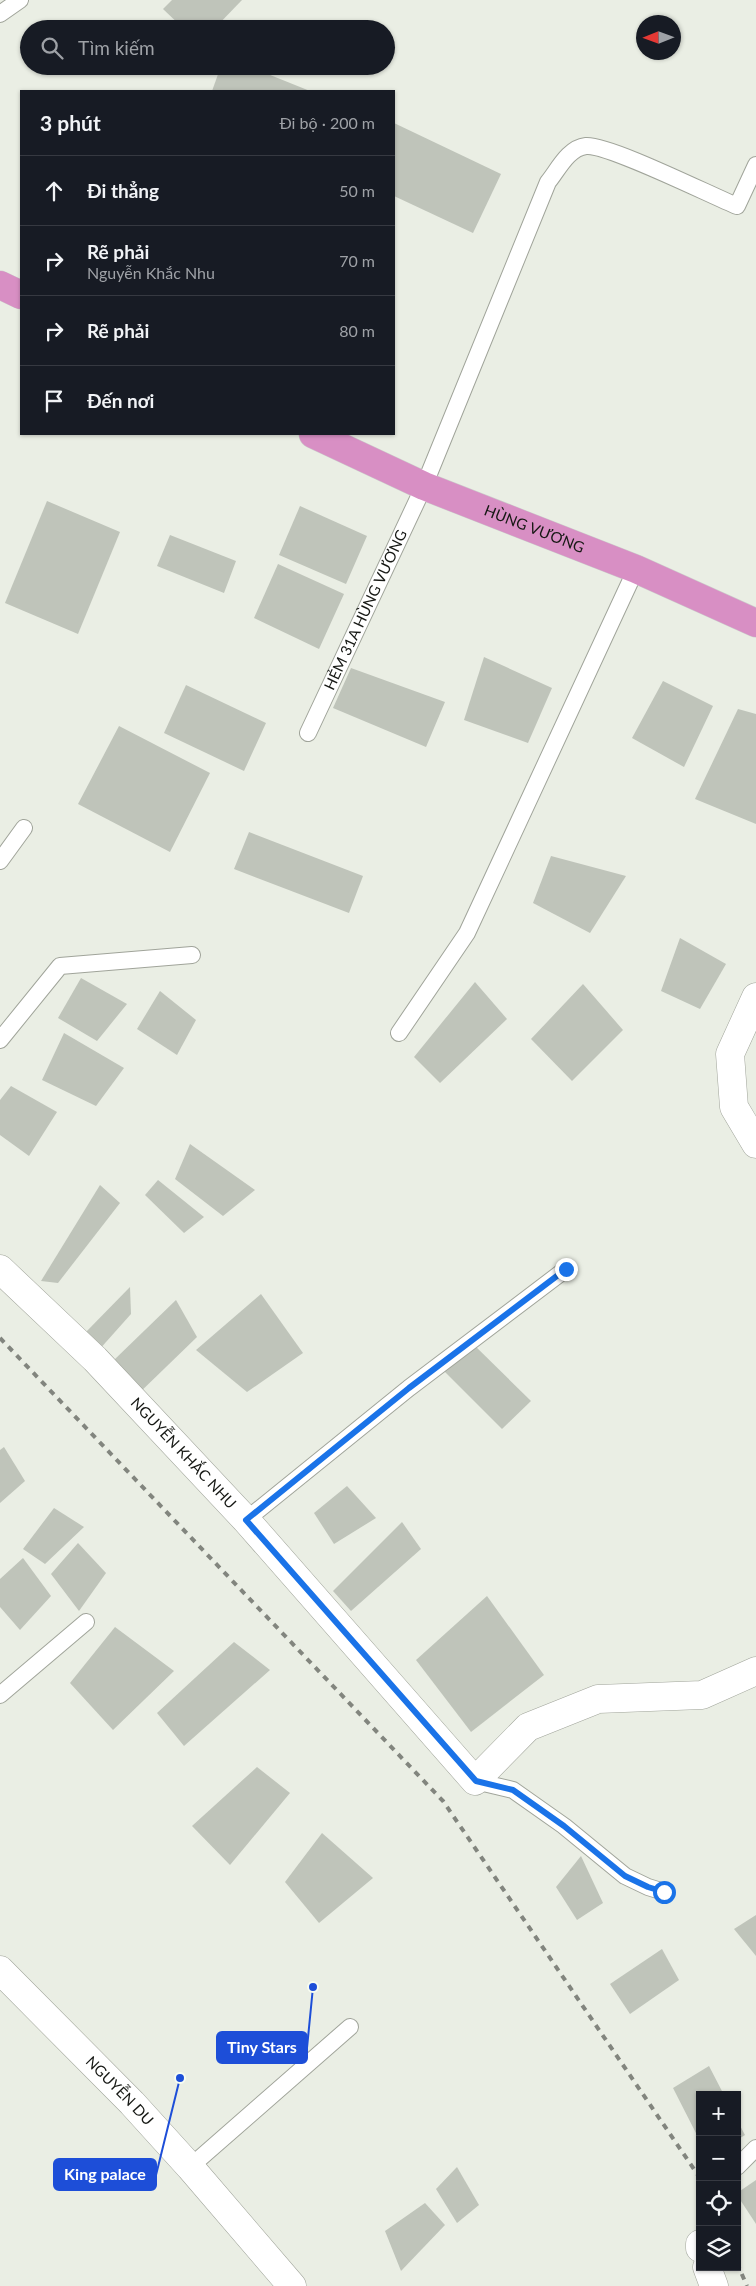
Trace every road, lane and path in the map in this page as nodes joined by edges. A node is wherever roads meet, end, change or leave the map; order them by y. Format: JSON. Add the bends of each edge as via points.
{"nodes":[{"id":1,"x":20,"y":0,"type":"edge"},
{"id":2,"x":0,"y":14,"type":"edge"},
{"id":3,"x":756,"y":164,"type":"edge"},
{"id":4,"x":0,"y":285,"type":"edge"},
{"id":5,"x":20,"y":295,"type":"edge"},
{"id":6,"x":314,"y":435,"type":"edge"},
{"id":7,"x":424,"y":486,"type":"junction"},
{"id":8,"x":636,"y":569,"type":"junction"},
{"id":9,"x":756,"y":623,"type":"edge"},
{"id":10,"x":308,"y":733,"type":"dead end"},
{"id":11,"x":24,"y":828,"type":"dead end"},
{"id":12,"x":0,"y":861,"type":"edge"},
{"id":13,"x":192,"y":955,"type":"dead end"},
{"id":14,"x":756,"y":997,"type":"edge"},
{"id":15,"x":399,"y":1033,"type":"dead end"},
{"id":16,"x":0,"y":1040,"type":"edge"},
{"id":17,"x":756,"y":1144,"type":"edge"},
{"id":18,"x":0,"y":1269,"type":"edge"},
{"id":19,"x":566,"y":1269,"type":"dead end"},
{"id":20,"x":246,"y":1520,"type":"junction"},
{"id":21,"x":86,"y":1622,"type":"dead end"},
{"id":22,"x":756,"y":1671,"type":"edge"},
{"id":23,"x":0,"y":1695,"type":"edge"},
{"id":24,"x":476,"y":1781,"type":"junction"},
{"id":25,"x":664,"y":1892,"type":"dead end"},
{"id":26,"x":0,"y":1970,"type":"edge"},
{"id":27,"x":350,"y":2027,"type":"dead end"},
{"id":28,"x":756,"y":2148,"type":"edge"},
{"id":29,"x":741,"y":2163,"type":"edge"},
{"id":30,"x":190,"y":2167,"type":"junction"},
{"id":31,"x":708,"y":2271,"type":"edge"},
{"id":32,"x":292,"y":2286,"type":"edge"},
{"id":33,"x":714,"y":2286,"type":"edge"}],
"edges":[{"from":1,"to":2,"type":"lane"},
{"from":3,"to":7,"type":"lane","name":"HẺM 31A HÙNG VƯƠNG","via":[[737,206],[614,152],[586,146],[570,153],[548,182]]},
{"from":4,"to":5,"type":"highway"},
{"from":6,"to":7,"type":"highway","name":"HÙNG VƯƠNG"},
{"from":7,"to":8,"type":"highway","name":"HÙNG VƯƠNG"},
{"from":7,"to":10,"type":"lane","name":"HẺM 31A HÙNG VƯƠNG"},
{"from":8,"to":9,"type":"highway","name":"HÙNG VƯƠNG"},
{"from":8,"to":15,"type":"lane","via":[[467,933]]},
{"from":11,"to":12,"type":"lane"},
{"from":13,"to":16,"type":"lane","via":[[60,966]]},
{"from":14,"to":17,"type":"street","via":[[730,1054],[734,1107]]},
{"from":18,"to":20,"type":"street","name":"NGUYỄN KHẮC NHU","via":[[95,1359]]},
{"from":19,"to":20,"type":"lane","via":[[409,1388]]},
{"from":20,"to":24,"type":"street","name":"NGUYỄN KHẮC NHU"},
{"from":21,"to":23,"type":"lane"},
{"from":22,"to":24,"type":"street","via":[[702,1695],[598,1699],[528,1727]]},
{"from":24,"to":25,"type":"lane","via":[[513,1790],[564,1826],[625,1876]]},
{"from":26,"to":30,"type":"street","name":"NGUYỄN DU","via":[[132,2103]]},
{"from":27,"to":30,"type":"lane"},
{"from":28,"to":29,"type":"lane"},
{"from":30,"to":32,"type":"street","name":"NGUYỄN DU"},
{"from":31,"to":33,"type":"street"}]}
